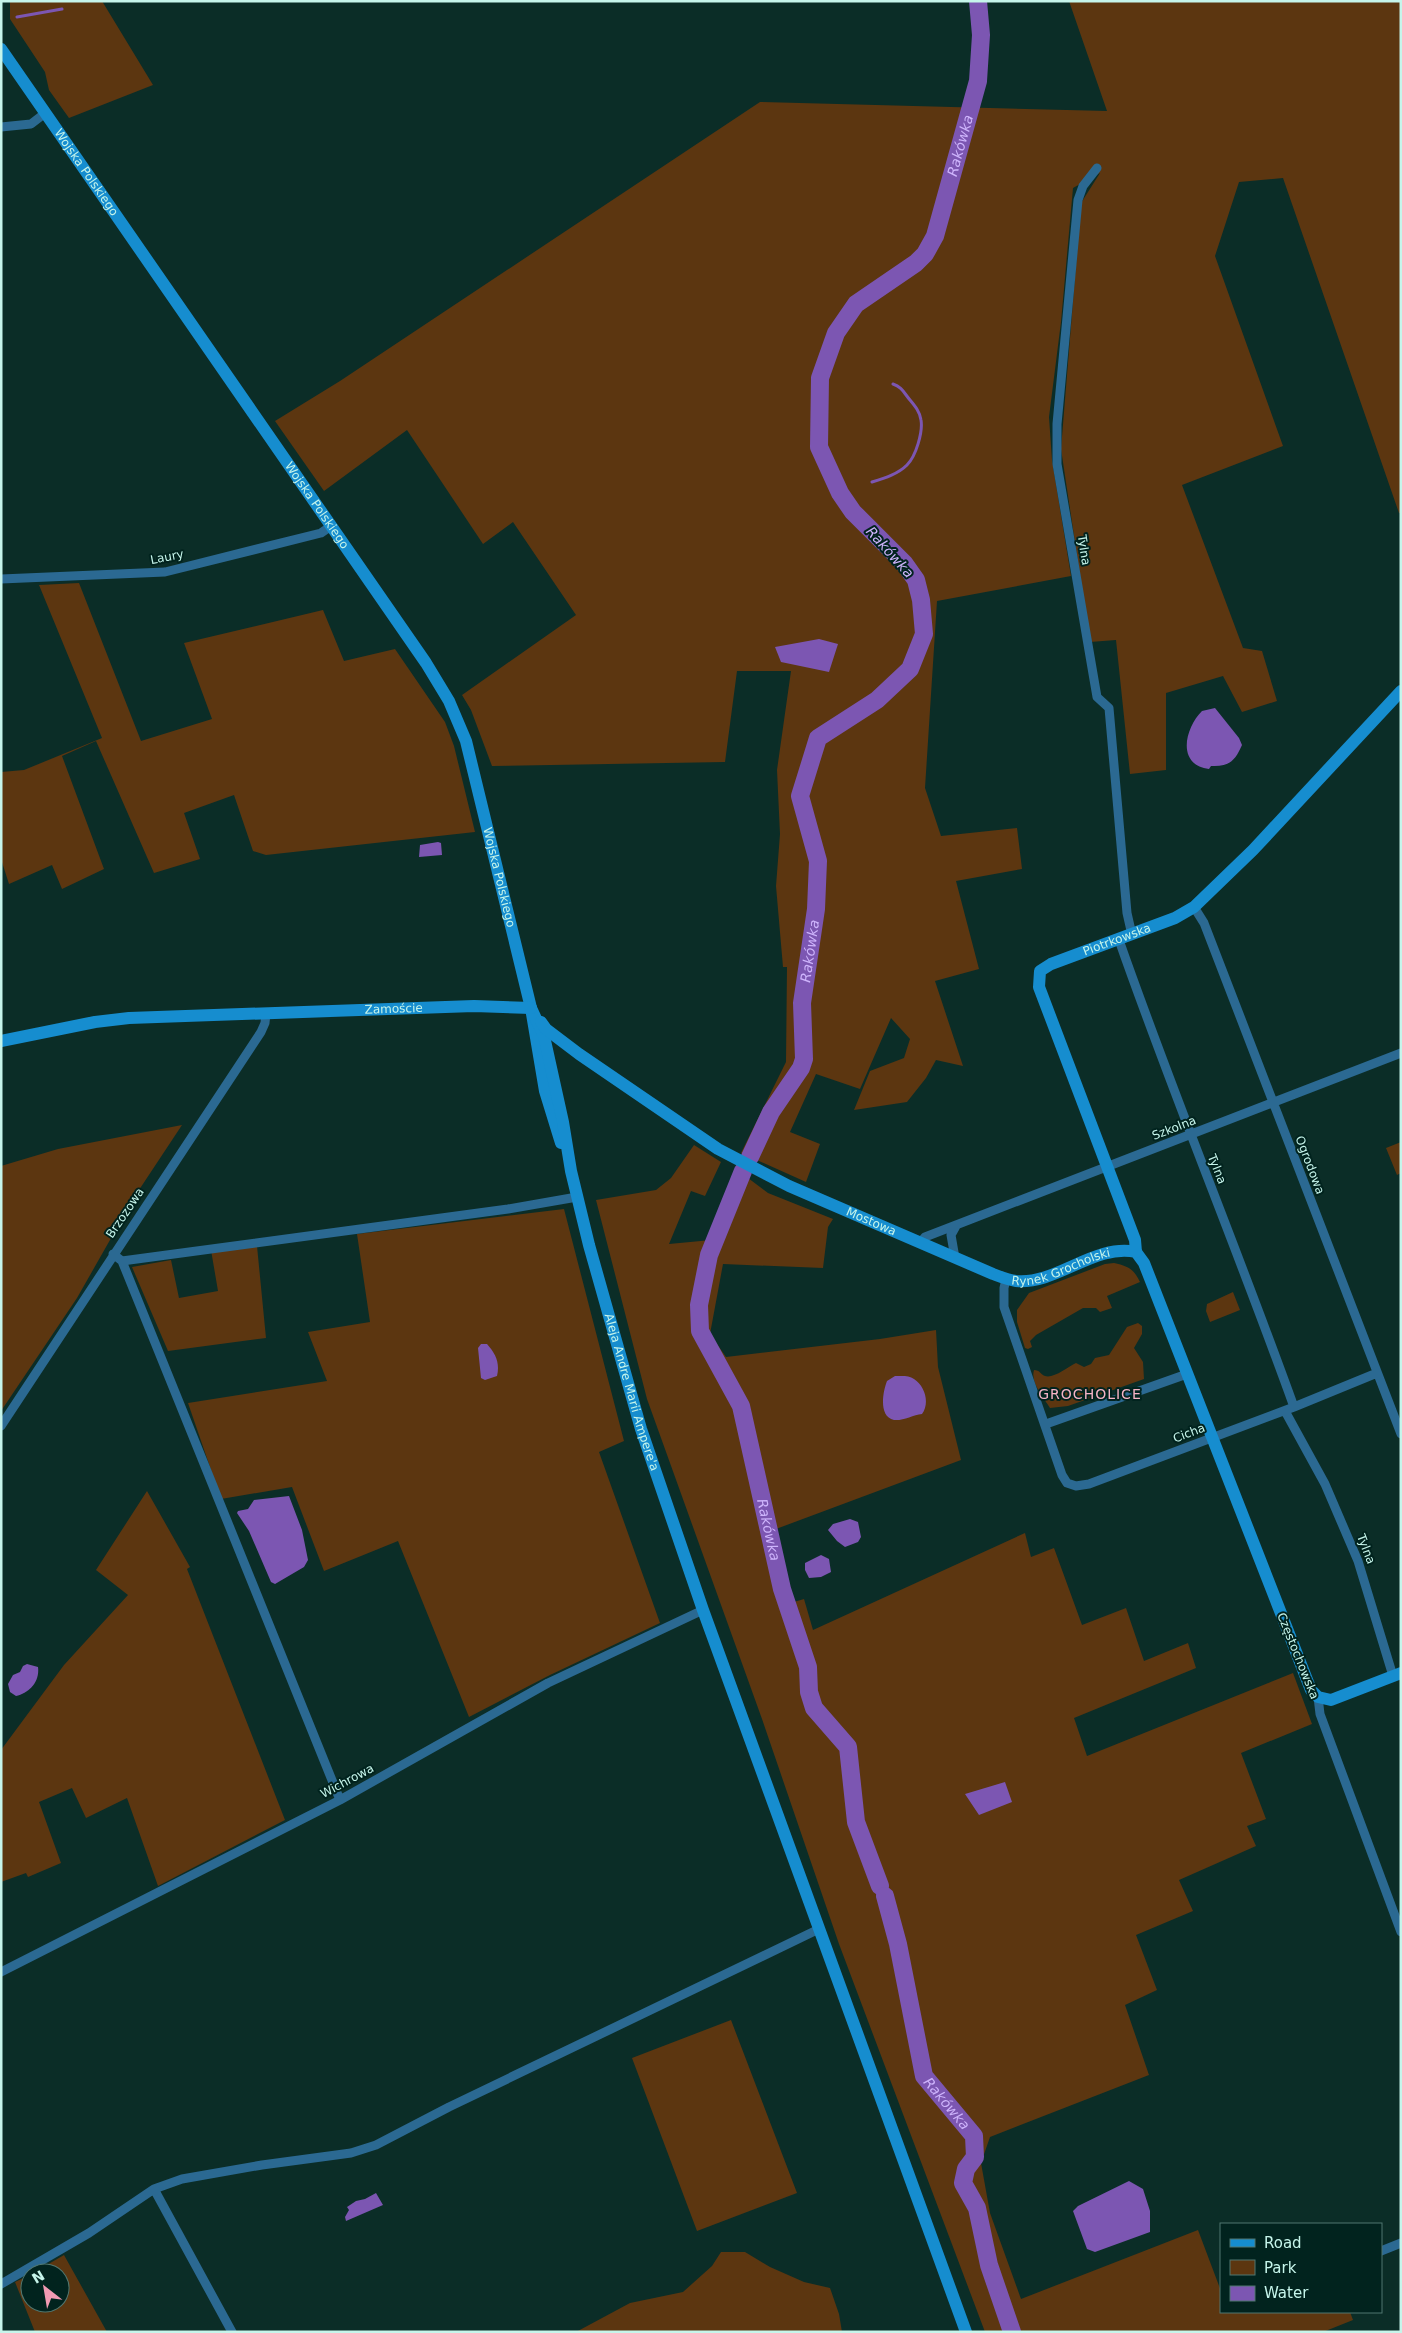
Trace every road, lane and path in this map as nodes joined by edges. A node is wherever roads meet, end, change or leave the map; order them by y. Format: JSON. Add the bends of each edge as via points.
{"nodes":[{"id":1,"x":1,"y":50,"type":"edge"},
{"id":2,"x":44,"y":114,"type":"junction"},
{"id":3,"x":1,"y":127,"type":"edge"},
{"id":4,"x":1097,"y":168,"type":"dead end"},
{"id":5,"x":331,"y":526,"type":"junction"},
{"id":6,"x":1,"y":579,"type":"edge"},
{"id":7,"x":1401,"y":691,"type":"edge"},
{"id":8,"x":1194,"y":907,"type":"junction"},
{"id":9,"x":1132,"y":935,"type":"junction"},
{"id":10,"x":1119,"y":940,"type":"junction"},
{"id":11,"x":531,"y":1008,"type":"junction"},
{"id":12,"x":266,"y":1013,"type":"junction"},
{"id":13,"x":1,"y":1041,"type":"edge"},
{"id":14,"x":570,"y":1047,"type":"junction"},
{"id":15,"x":1401,"y":1053,"type":"edge"},
{"id":16,"x":550,"y":1060,"type":"junction"},
{"id":17,"x":1273,"y":1102,"type":"junction"},
{"id":18,"x":1190,"y":1135,"type":"junction"},
{"id":19,"x":1107,"y":1167,"type":"junction"},
{"id":20,"x":571,"y":1171,"type":"junction"},
{"id":21,"x":577,"y":1198,"type":"junction"},
{"id":22,"x":956,"y":1226,"type":"junction"},
{"id":23,"x":920,"y":1243,"type":"junction"},
{"id":24,"x":1136,"y":1252,"type":"junction"},
{"id":25,"x":113,"y":1254,"type":"junction"},
{"id":26,"x":955,"y":1258,"type":"junction"},
{"id":27,"x":122,"y":1261,"type":"junction"},
{"id":28,"x":1006,"y":1279,"type":"junction"},
{"id":29,"x":1187,"y":1374,"type":"junction"},
{"id":30,"x":1377,"y":1374,"type":"junction"},
{"id":31,"x":1294,"y":1407,"type":"junction"},
{"id":32,"x":1284,"y":1411,"type":"junction"},
{"id":33,"x":1046,"y":1424,"type":"junction"},
{"id":34,"x":1,"y":1426,"type":"edge"},
{"id":35,"x":1401,"y":1434,"type":"edge"},
{"id":36,"x":1212,"y":1438,"type":"junction"},
{"id":37,"x":703,"y":1610,"type":"junction"},
{"id":38,"x":1397,"y":1675,"type":"edge"},
{"id":39,"x":1318,"y":1697,"type":"junction"},
{"id":40,"x":340,"y":1800,"type":"junction"},
{"id":41,"x":819,"y":1929,"type":"junction"},
{"id":42,"x":1401,"y":1932,"type":"edge"},
{"id":43,"x":1,"y":1972,"type":"edge"},
{"id":44,"x":154,"y":2189,"type":"junction"},
{"id":45,"x":1401,"y":2243,"type":"edge"},
{"id":46,"x":1382,"y":2251,"type":"edge"},
{"id":47,"x":1,"y":2284,"type":"edge"},
{"id":48,"x":232,"y":2332,"type":"edge"},
{"id":49,"x":966,"y":2332,"type":"edge"}],
"edges":[{"from":1,"to":2,"type":"street","name":"Wojska Polskiego"},
{"from":2,"to":3,"type":"street","via":[[31,124]]},
{"from":2,"to":5,"type":"street","name":"Wojska Polskiego"},
{"from":4,"to":9,"type":"street","name":"Tylna","via":[[1078,200],[1057,424],[1057,464],[1098,697],[1108,708],[1127,913]]},
{"from":5,"to":6,"type":"street","name":"Laury","via":[[321,533],[165,572]]},
{"from":5,"to":11,"type":"street","name":"Wojska Polskiego","via":[[426,663],[458,718],[480,794]]},
{"from":7,"to":8,"type":"street","name":"Piotrkowska","via":[[1253,850]]},
{"from":8,"to":9,"type":"street","name":"Piotrkowska","via":[[1176,918]]},
{"from":8,"to":17,"type":"street","name":"Ogrodowa","via":[[1204,923]]},
{"from":9,"to":10,"type":"street","name":"Piotrkowska"},
{"from":10,"to":18,"type":"street","name":"Tylna"},
{"from":10,"to":19,"type":"street","name":"Piotrkowska","via":[[1045,966],[1038,979]]},
{"from":11,"to":12,"type":"street","name":"Zamoście","via":[[474,1006]]},
{"from":11,"to":14,"type":"street","via":[[546,1029]]},
{"from":11,"to":16,"type":"street","name":"Aleja Andre Marii Ampere'a","via":[[544,1036]]},
{"from":11,"to":20,"type":"street","name":"Aleja Andre Marii Ampere'a","via":[[545,1091]]},
{"from":12,"to":13,"type":"street","name":"Zamoście","via":[[129,1018]]},
{"from":12,"to":25,"type":"street","name":"Brzozowa","via":[[261,1032]]},
{"from":14,"to":16,"type":"street","via":[[558,1049]]},
{"from":14,"to":23,"type":"street","name":"Mostowa","via":[[738,1160]]},
{"from":15,"to":17,"type":"street","name":"Szkolna"},
{"from":16,"to":20,"type":"street","name":"Aleja Andre Marii Ampere'a"},
{"from":17,"to":18,"type":"street","name":"Szkolna"},
{"from":17,"to":30,"type":"street","name":"Ogrodowa"},
{"from":18,"to":19,"type":"street","name":"Szkolna"},
{"from":18,"to":31,"type":"street","name":"Tylna","via":[[1248,1279]]},
{"from":19,"to":22,"type":"street","name":"Szkolna"},
{"from":19,"to":24,"type":"street","name":"Piotrkowska","via":[[1135,1240]]},
{"from":20,"to":21,"type":"street","name":"Aleja Andre Marii Ampere'a"},
{"from":21,"to":27,"type":"street"},
{"from":21,"to":37,"type":"street","name":"Aleja Andre Marii Ampere'a","via":[[641,1429]]},
{"from":22,"to":23,"type":"street","name":"Szkolna","via":[[925,1237]]},
{"from":22,"to":26,"type":"street","via":[[951,1235]]},
{"from":23,"to":26,"type":"street","name":"Mostowa"},
{"from":24,"to":28,"type":"street","name":"Rynek Grocholski","via":[[1106,1253],[1034,1279]]},
{"from":24,"to":29,"type":"street","via":[[1144,1264]]},
{"from":25,"to":27,"type":"street"},
{"from":25,"to":34,"type":"street","name":"Brzozowa"},
{"from":26,"to":28,"type":"street","name":"Mostowa"},
{"from":27,"to":40,"type":"street"},
{"from":28,"to":33,"type":"street","name":"Rynek Grocholski","via":[[1004,1306]]},
{"from":29,"to":33,"type":"street"},
{"from":29,"to":36,"type":"street"},
{"from":30,"to":31,"type":"street","name":"Cicha"},
{"from":30,"to":35,"type":"street","name":"Ogrodowa"},
{"from":31,"to":32,"type":"street","name":"Cicha"},
{"from":32,"to":36,"type":"street","name":"Cicha"},
{"from":32,"to":38,"type":"street","name":"Tylna","via":[[1325,1484],[1358,1561]]},
{"from":33,"to":36,"type":"street","name":"Cicha","via":[[1062,1475],[1067,1483],[1076,1486]]},
{"from":36,"to":39,"type":"street","name":"Częstochowska","via":[[1310,1687]]},
{"from":37,"to":40,"type":"street","name":"Wichrowa","via":[[548,1683]]},
{"from":37,"to":41,"type":"street","name":"Aleja Andre Marii Ampere'a"},
{"from":38,"to":39,"type":"street","via":[[1331,1700]]},
{"from":39,"to":42,"type":"street","name":"Częstochowska","via":[[1320,1714]]},
{"from":40,"to":43,"type":"street","name":"Wichrowa"},
{"from":41,"to":44,"type":"street","via":[[376,2145],[329,2157],[182,2179]]},
{"from":41,"to":49,"type":"street","name":"Aleja Andre Marii Ampere'a"},
{"from":44,"to":47,"type":"street","via":[[89,2233]]},
{"from":44,"to":48,"type":"street"},
{"from":45,"to":46,"type":"street"}]}
